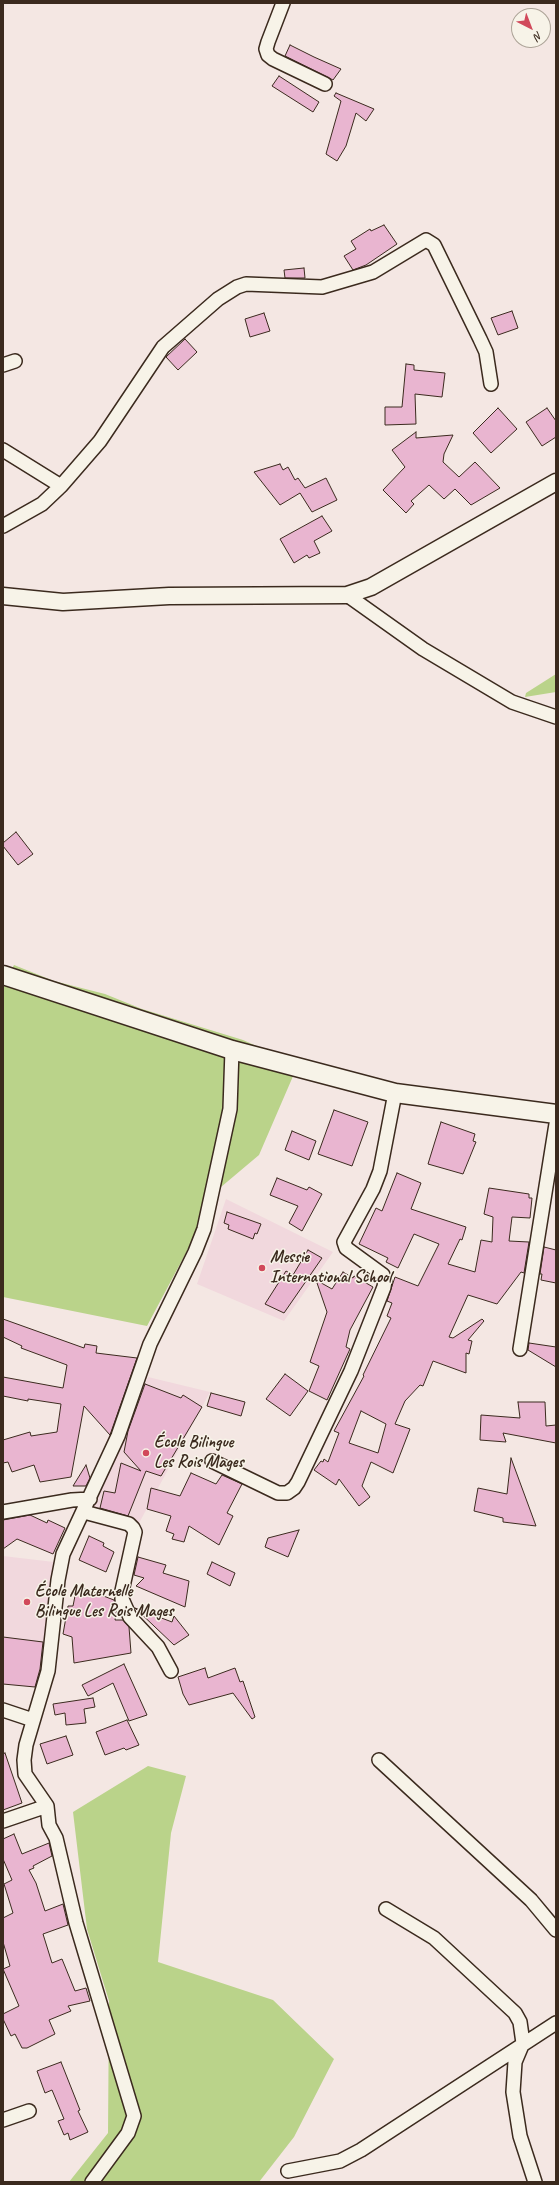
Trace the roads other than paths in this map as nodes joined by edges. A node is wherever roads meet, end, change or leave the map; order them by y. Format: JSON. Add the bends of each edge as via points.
{"nodes":[{"id":1,"x":283,"y":3,"type":"edge"},
{"id":2,"x":325,"y":84,"type":"dead end"},
{"id":3,"x":491,"y":384,"type":"dead end"},
{"id":4,"x":3,"y":450,"type":"edge"},
{"id":5,"x":556,"y":482,"type":"edge"},
{"id":6,"x":62,"y":486,"type":"junction"},
{"id":7,"x":3,"y":526,"type":"edge"},
{"id":8,"x":347,"y":595,"type":"junction"},
{"id":9,"x":3,"y":596,"type":"edge"},
{"id":10,"x":556,"y":717,"type":"edge"},
{"id":11,"x":3,"y":975,"type":"edge"},
{"id":12,"x":232,"y":1050,"type":"junction"},
{"id":13,"x":395,"y":1093,"type":"junction"},
{"id":14,"x":556,"y":1114,"type":"edge"},
{"id":15,"x":556,"y":1124,"type":"edge"},
{"id":16,"x":520,"y":1349,"type":"dead end"},
{"id":17,"x":212,"y":1461,"type":"dead end"},
{"id":18,"x":90,"y":1499,"type":"junction"},
{"id":19,"x":3,"y":1512,"type":"edge"},
{"id":20,"x":84,"y":1512,"type":"junction"},
{"id":21,"x":171,"y":1671,"type":"dead end"},
{"id":22,"x":3,"y":1710,"type":"edge"},
{"id":23,"x":33,"y":1720,"type":"junction"},
{"id":24,"x":379,"y":1760,"type":"dead end"},
{"id":25,"x":46,"y":1806,"type":"junction"},
{"id":26,"x":3,"y":1821,"type":"edge"},
{"id":27,"x":386,"y":1909,"type":"dead end"},
{"id":28,"x":556,"y":1930,"type":"edge"},
{"id":29,"x":556,"y":2023,"type":"edge"},
{"id":30,"x":523,"y":2043,"type":"junction"},
{"id":31,"x":29,"y":2111,"type":"dead end"},
{"id":32,"x":3,"y":2120,"type":"edge"},
{"id":33,"x":288,"y":2171,"type":"dead end"},
{"id":34,"x":92,"y":2182,"type":"edge"},
{"id":35,"x":535,"y":2182,"type":"edge"}],
"edges":[{"from":1,"to":2,"type":"street","via":[[268,42],[268,55]]},
{"from":3,"to":6,"type":"street","via":[[486,352],[434,245],[426,240],[373,272],[322,287],[246,284],[228,291],[163,347],[100,441]]},
{"from":4,"to":6,"type":"street"},
{"from":5,"to":8,"type":"street","via":[[371,587]]},
{"from":6,"to":7,"type":"street","via":[[42,504]]},
{"from":8,"to":9,"type":"street","via":[[169,596],[63,602]]},
{"from":8,"to":10,"type":"street","via":[[423,649],[512,702]]},
{"from":11,"to":12,"type":"main road"},
{"from":12,"to":13,"type":"main road"},
{"from":12,"to":18,"type":"street","via":[[230,1109],[204,1229],[150,1344],[118,1436]]},
{"from":13,"to":14,"type":"main road"},
{"from":13,"to":17,"type":"street","via":[[380,1171],[344,1242],[346,1248],[383,1275],[384,1287],[352,1371],[298,1482],[287,1493],[278,1493]]},
{"from":15,"to":16,"type":"street"},
{"from":18,"to":19,"type":"street"},
{"from":18,"to":20,"type":"street"},
{"from":20,"to":21,"type":"street","via":[[129,1524],[133,1528],[135,1532],[122,1599],[130,1617],[158,1646]]},
{"from":20,"to":23,"type":"street","via":[[63,1554],[48,1671]]},
{"from":22,"to":23,"type":"street"},
{"from":23,"to":25,"type":"street","via":[[24,1760],[25,1774]]},
{"from":24,"to":28,"type":"street","via":[[531,1900]]},
{"from":25,"to":26,"type":"street"},
{"from":25,"to":34,"type":"street","via":[[76,1923],[134,2116],[128,2133]]},
{"from":27,"to":30,"type":"street","via":[[434,1938],[511,2007],[520,2022]]},
{"from":29,"to":30,"type":"street"},
{"from":30,"to":33,"type":"street","via":[[361,2150],[340,2161]]},
{"from":30,"to":35,"type":"street","via":[[515,2062],[513,2092],[520,2136]]},
{"from":31,"to":32,"type":"street"}]}
